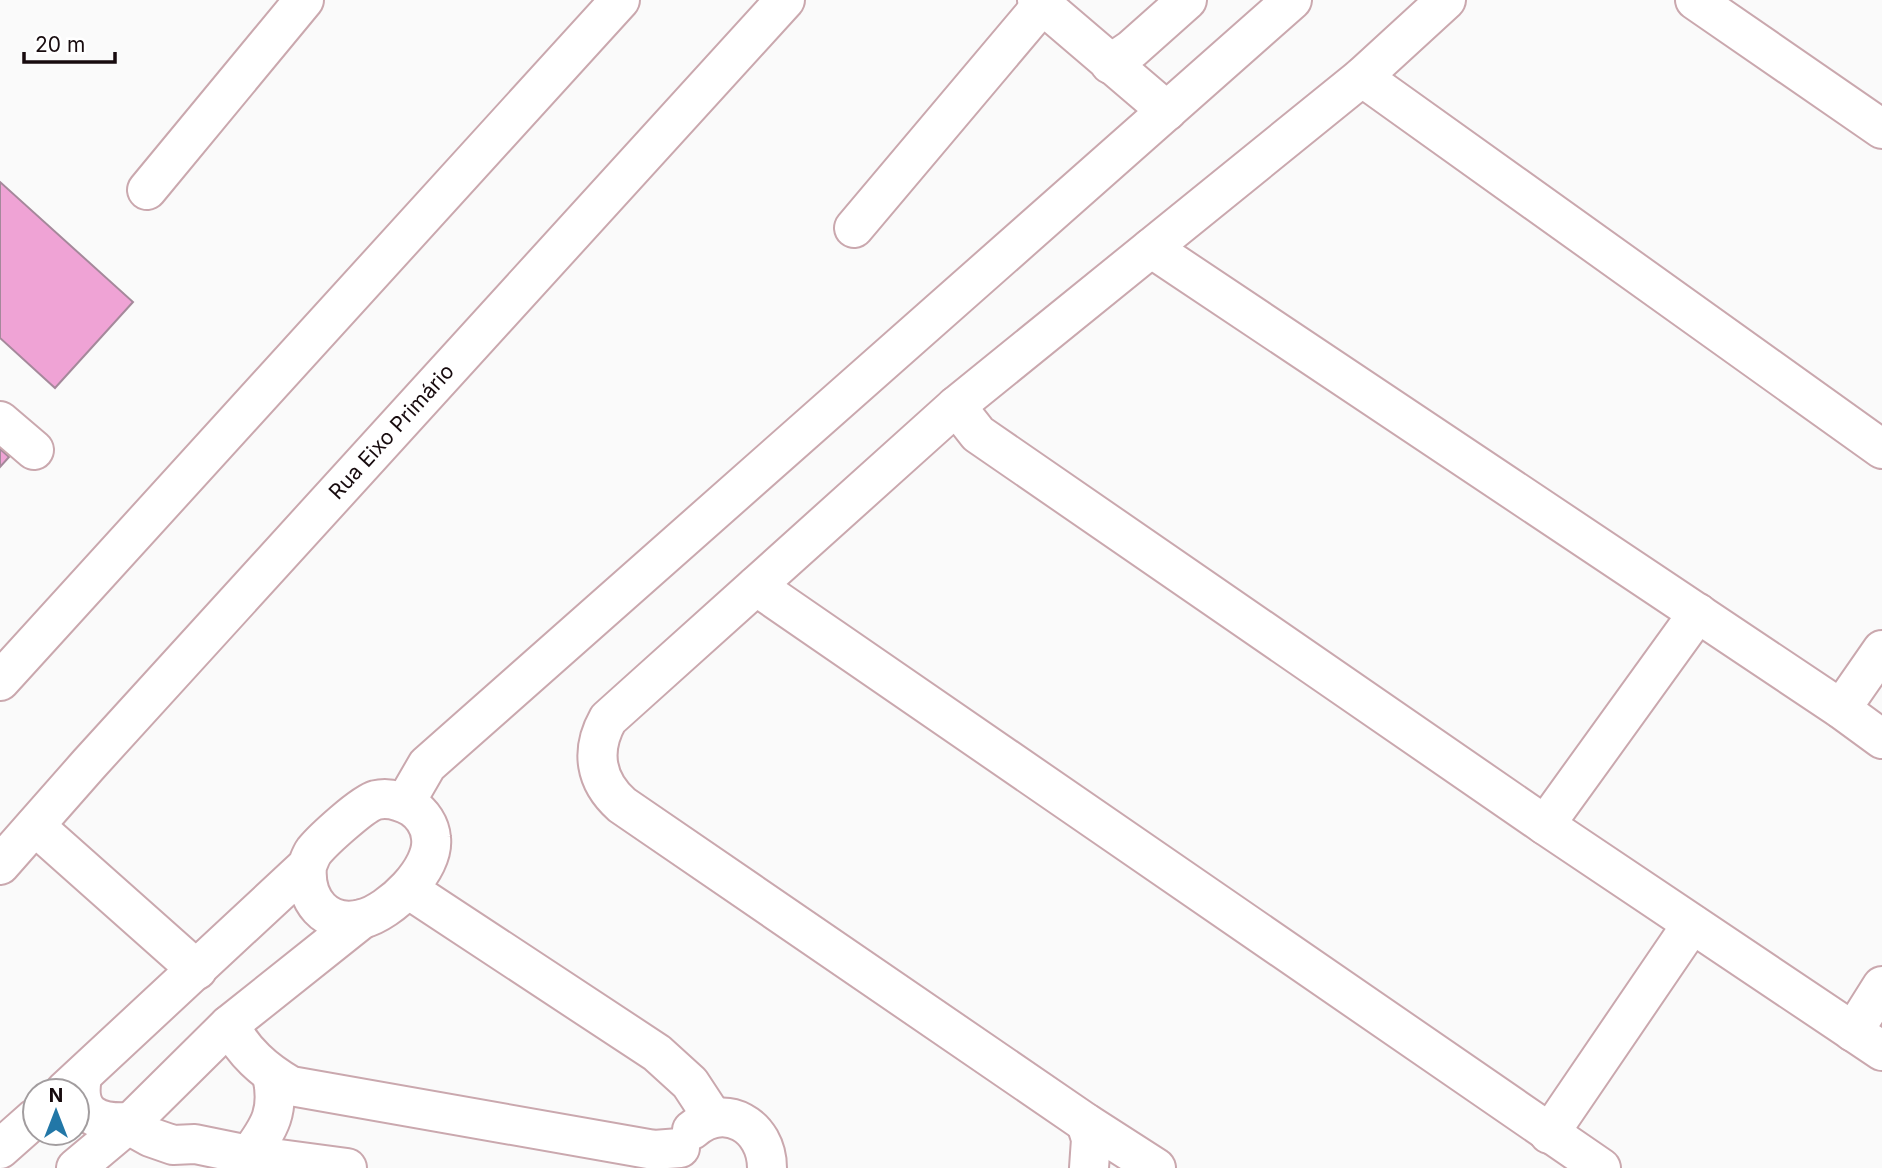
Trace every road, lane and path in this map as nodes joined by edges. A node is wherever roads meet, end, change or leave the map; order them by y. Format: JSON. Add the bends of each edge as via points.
{"nodes":[{"id":1,"x":304,"y":0,"type":"edge"},
{"id":2,"x":620,"y":0,"type":"edge"},
{"id":3,"x":785,"y":0,"type":"edge"},
{"id":4,"x":1187,"y":0,"type":"edge"},
{"id":5,"x":1292,"y":0,"type":"edge"},
{"id":6,"x":1446,"y":0,"type":"edge"},
{"id":7,"x":1695,"y":0,"type":"edge"},
{"id":8,"x":1039,"y":3,"type":"edge"},
{"id":9,"x":1110,"y":64,"type":"junction"},
{"id":10,"x":1362,"y":77,"type":"junction"},
{"id":11,"x":1167,"y":111,"type":"junction"},
{"id":12,"x":1882,"y":129,"type":"edge"},
{"id":13,"x":147,"y":190,"type":"dead end"},
{"id":14,"x":855,"y":228,"type":"dead end"},
{"id":15,"x":1151,"y":248,"type":"junction"},
{"id":16,"x":956,"y":406,"type":"junction"},
{"id":17,"x":0,"y":421,"type":"edge"},
{"id":18,"x":1882,"y":449,"type":"edge"},
{"id":19,"x":34,"y":450,"type":"dead end"},
{"id":20,"x":756,"y":586,"type":"junction"},
{"id":21,"x":1698,"y":613,"type":"junction"},
{"id":22,"x":1882,"y":650,"type":"edge"},
{"id":23,"x":0,"y":681,"type":"edge"},
{"id":24,"x":1841,"y":709,"type":"junction"},
{"id":25,"x":1882,"y":739,"type":"edge"},
{"id":26,"x":405,"y":803,"type":"junction"},
{"id":27,"x":1545,"y":825,"type":"junction"},
{"id":28,"x":35,"y":826,"type":"junction"},
{"id":29,"x":0,"y":865,"type":"edge"},
{"id":30,"x":307,"y":866,"type":"junction"},
{"id":31,"x":408,"y":888,"type":"junction"},
{"id":32,"x":362,"y":919,"type":"junction"},
{"id":33,"x":1692,"y":923,"type":"junction"},
{"id":34,"x":197,"y":970,"type":"junction"},
{"id":35,"x":1882,"y":986,"type":"edge"},
{"id":36,"x":229,"y":1025,"type":"junction"},
{"id":37,"x":1867,"y":1041,"type":"edge"},
{"id":38,"x":272,"y":1075,"type":"junction"},
{"id":39,"x":81,"y":1077,"type":"edge"},
{"id":40,"x":91,"y":1114,"type":"edge"},
{"id":41,"x":713,"y":1118,"type":"junction"},
{"id":42,"x":131,"y":1122,"type":"junction"},
{"id":43,"x":1086,"y":1123,"type":"junction"},
{"id":44,"x":21,"y":1130,"type":"edge"},
{"id":45,"x":1549,"y":1134,"type":"junction"},
{"id":46,"x":0,"y":1149,"type":"edge"},
{"id":47,"x":249,"y":1155,"type":"junction"},
{"id":48,"x":677,"y":1158,"type":"edge"},
{"id":49,"x":772,"y":1165,"type":"edge"},
{"id":50,"x":76,"y":1168,"type":"edge"},
{"id":51,"x":347,"y":1168,"type":"edge"},
{"id":52,"x":1089,"y":1168,"type":"edge"},
{"id":53,"x":1156,"y":1168,"type":"edge"},
{"id":54,"x":1601,"y":1168,"type":"edge"}],
"edges":[{"from":1,"to":13,"type":"street"},
{"from":2,"to":23,"type":"street"},
{"from":3,"to":28,"type":"street","name":"Rua Eixo Primário"},
{"from":4,"to":9,"type":"street"},
{"from":5,"to":11,"type":"street"},
{"from":6,"to":10,"type":"street"},
{"from":7,"to":12,"type":"street"},
{"from":8,"to":9,"type":"street"},
{"from":8,"to":14,"type":"street"},
{"from":9,"to":11,"type":"street"},
{"from":10,"to":15,"type":"street"},
{"from":10,"to":18,"type":"street"},
{"from":11,"to":26,"type":"street","via":[[427,765]]},
{"from":15,"to":16,"type":"street"},
{"from":15,"to":21,"type":"street"},
{"from":16,"to":20,"type":"street"},
{"from":16,"to":27,"type":"street","via":[[978,434]]},
{"from":17,"to":19,"type":"street"},
{"from":20,"to":43,"type":"street","via":[[608,719],[596,756],[603,783],[622,806]]},
{"from":20,"to":45,"type":"street"},
{"from":21,"to":24,"type":"street"},
{"from":21,"to":27,"type":"street"},
{"from":22,"to":24,"type":"street"},
{"from":24,"to":25,"type":"street"},
{"from":26,"to":30,"type":"street","via":[[374,800],[361,807],[313,852]]},
{"from":26,"to":31,"type":"street","via":[[422,817],[431,838],[424,868]]},
{"from":27,"to":33,"type":"street"},
{"from":28,"to":29,"type":"street","name":"Rua Eixo Primário"},
{"from":28,"to":34,"type":"street"},
{"from":30,"to":32,"type":"street","via":[[310,896],[319,909],[332,917]]},
{"from":30,"to":34,"type":"street"},
{"from":31,"to":32,"type":"street"},
{"from":31,"to":41,"type":"street","via":[[657,1053],[690,1083]]},
{"from":32,"to":36,"type":"street"},
{"from":33,"to":37,"type":"street"},
{"from":33,"to":45,"type":"street"},
{"from":34,"to":39,"type":"street"},
{"from":35,"to":37,"type":"street"},
{"from":36,"to":38,"type":"street","via":[[240,1045]]},
{"from":36,"to":42,"type":"street"},
{"from":38,"to":47,"type":"street","via":[[273,1116]]},
{"from":38,"to":48,"type":"street","via":[[291,1086],[654,1150]]},
{"from":40,"to":42,"type":"street","via":[[113,1123]]},
{"from":41,"to":48,"type":"street","via":[[687,1134]]},
{"from":41,"to":49,"type":"street","via":[[743,1122],[755,1132]]},
{"from":42,"to":47,"type":"street","via":[[150,1137],[173,1145],[195,1144]]},
{"from":42,"to":50,"type":"street"},
{"from":43,"to":52,"type":"street","via":[[1091,1139]]},
{"from":43,"to":53,"type":"street"},
{"from":44,"to":46,"type":"street"},
{"from":45,"to":54,"type":"street"},
{"from":47,"to":51,"type":"street"}]}
